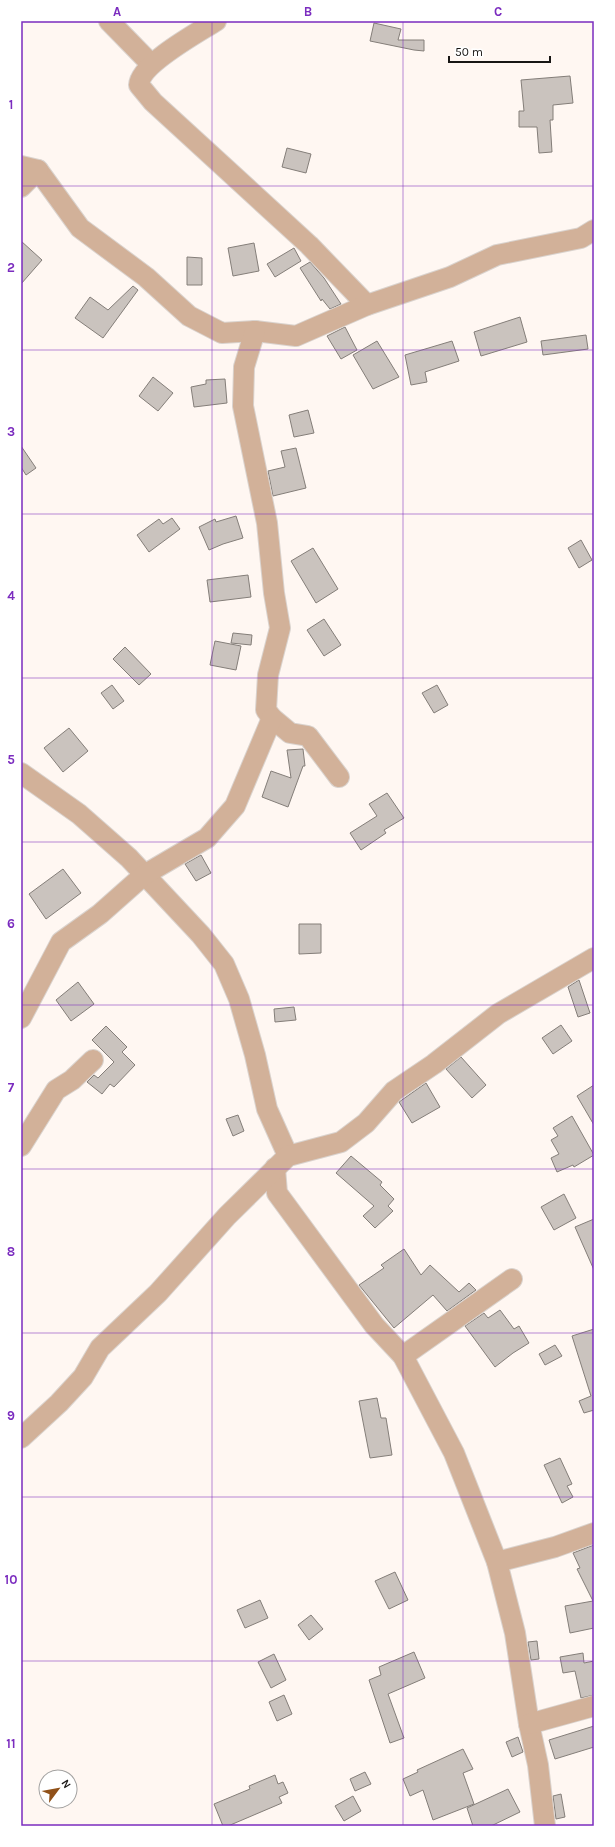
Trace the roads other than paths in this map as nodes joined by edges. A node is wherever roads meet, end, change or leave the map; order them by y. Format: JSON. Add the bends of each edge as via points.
{"nodes":[{"id":1,"x":109,"y":21,"type":"edge"},
{"id":2,"x":216,"y":21,"type":"edge"},
{"id":3,"x":151,"y":64,"type":"junction"},
{"id":4,"x":30,"y":168,"type":"edge"},
{"id":5,"x":21,"y":187,"type":"edge"},
{"id":6,"x":594,"y":230,"type":"edge"},
{"id":7,"x":367,"y":305,"type":"junction"},
{"id":8,"x":254,"y":331,"type":"junction"},
{"id":9,"x":272,"y":718,"type":"junction"},
{"id":10,"x":21,"y":773,"type":"edge"},
{"id":11,"x":338,"y":777,"type":"dead end"},
{"id":12,"x":144,"y":874,"type":"junction"},
{"id":13,"x":594,"y":958,"type":"edge"},
{"id":14,"x":21,"y":1018,"type":"edge"},
{"id":15,"x":92,"y":1060,"type":"dead end"},
{"id":16,"x":21,"y":1146,"type":"edge"},
{"id":17,"x":281,"y":1162,"type":"junction"},
{"id":18,"x":252,"y":1190,"type":"junction"},
{"id":19,"x":277,"y":1193,"type":"junction"},
{"id":20,"x":512,"y":1278,"type":"dead end"},
{"id":21,"x":402,"y":1356,"type":"junction"},
{"id":22,"x":21,"y":1438,"type":"edge"},
{"id":23,"x":594,"y":1533,"type":"edge"},
{"id":24,"x":497,"y":1562,"type":"junction"},
{"id":25,"x":594,"y":1706,"type":"edge"},
{"id":26,"x":529,"y":1724,"type":"junction"},
{"id":27,"x":545,"y":1826,"type":"edge"}],
"edges":[{"from":1,"to":3,"type":"street"},
{"from":2,"to":3,"type":"street"},
{"from":3,"to":7,"type":"street","via":[[139,78],[139,85],[153,102],[309,245]]},
{"from":4,"to":5,"type":"street"},
{"from":4,"to":8,"type":"street","via":[[80,228],[146,277],[189,316],[222,333]]},
{"from":6,"to":7,"type":"street","via":[[581,238],[497,256],[450,277]]},
{"from":7,"to":8,"type":"street","via":[[296,336]]},
{"from":8,"to":9,"type":"street","via":[[244,366],[243,406],[267,523],[280,628],[268,675],[266,710]]},
{"from":9,"to":11,"type":"street","via":[[290,734],[308,736]]},
{"from":9,"to":12,"type":"street","via":[[235,806],[206,838]]},
{"from":10,"to":12,"type":"street","via":[[79,814]]},
{"from":12,"to":14,"type":"street","via":[[100,914],[61,942]]},
{"from":12,"to":17,"type":"street","via":[[201,935],[224,964],[239,999]]},
{"from":13,"to":17,"type":"street","via":[[498,1014],[434,1064],[394,1091],[366,1123],[341,1142]]},
{"from":15,"to":16,"type":"street","via":[[72,1080],[56,1090]]},
{"from":17,"to":18,"type":"street"},
{"from":17,"to":19,"type":"street"},
{"from":18,"to":19,"type":"street"},
{"from":18,"to":22,"type":"street","via":[[158,1293],[100,1348],[83,1377],[59,1403]]},
{"from":19,"to":21,"type":"street","via":[[374,1325]]},
{"from":20,"to":21,"type":"street"},
{"from":21,"to":24,"type":"street","via":[[454,1453]]},
{"from":23,"to":24,"type":"street","via":[[555,1547]]},
{"from":24,"to":26,"type":"street","via":[[515,1633]]},
{"from":25,"to":26,"type":"street"},
{"from":26,"to":27,"type":"street","via":[[538,1765]]}]}
